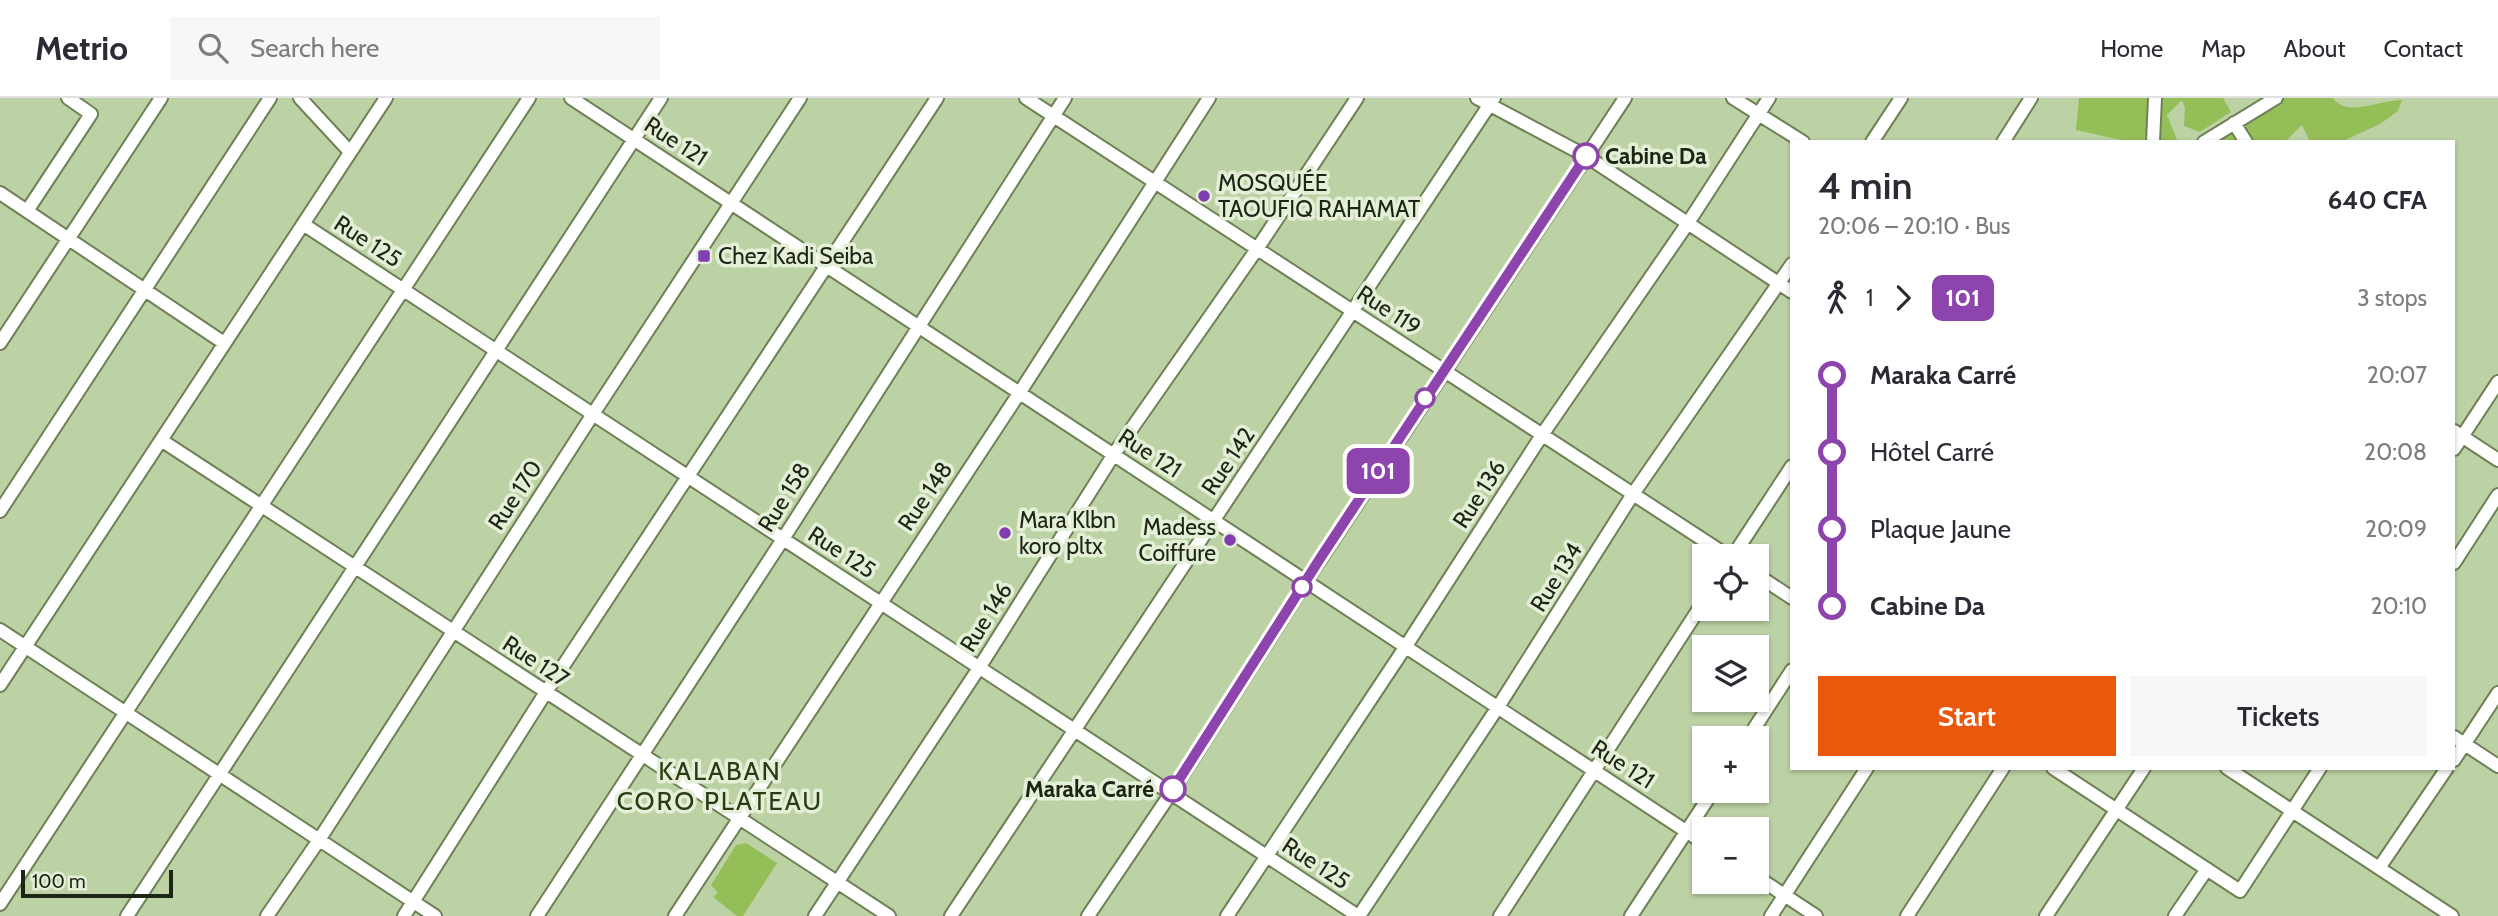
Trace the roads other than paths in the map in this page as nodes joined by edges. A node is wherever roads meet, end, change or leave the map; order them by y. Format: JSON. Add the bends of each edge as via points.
{"nodes":[{"id":1,"x":68,"y":98,"type":"edge"},
{"id":2,"x":161,"y":98,"type":"edge"},
{"id":3,"x":270,"y":98,"type":"edge"},
{"id":4,"x":300,"y":98,"type":"edge"},
{"id":5,"x":386,"y":98,"type":"edge"},
{"id":6,"x":529,"y":98,"type":"edge"},
{"id":7,"x":572,"y":98,"type":"edge"},
{"id":8,"x":661,"y":98,"type":"edge"},
{"id":9,"x":800,"y":98,"type":"edge"},
{"id":10,"x":937,"y":98,"type":"edge"},
{"id":11,"x":1026,"y":98,"type":"edge"},
{"id":12,"x":1065,"y":98,"type":"edge"},
{"id":13,"x":1209,"y":98,"type":"edge"},
{"id":14,"x":1357,"y":98,"type":"edge"},
{"id":15,"x":1478,"y":98,"type":"edge"},
{"id":16,"x":1625,"y":98,"type":"edge"},
{"id":17,"x":1733,"y":98,"type":"edge"},
{"id":18,"x":1769,"y":98,"type":"edge"},
{"id":19,"x":1901,"y":98,"type":"edge"},
{"id":20,"x":2031,"y":98,"type":"edge"},
{"id":21,"x":2155,"y":98,"type":"edge"},
{"id":22,"x":2276,"y":98,"type":"edge"},
{"id":23,"x":1491,"y":102,"type":"edge"},
{"id":24,"x":1758,"y":114,"type":"junction"},
{"id":25,"x":1053,"y":116,"type":"junction"},
{"id":26,"x":2234,"y":123,"type":"junction"},
{"id":27,"x":634,"y":139,"type":"junction"},
{"id":28,"x":1800,"y":140,"type":"edge"},
{"id":29,"x":1873,"y":140,"type":"edge"},
{"id":30,"x":2004,"y":140,"type":"edge"},
{"id":31,"x":2153,"y":140,"type":"edge"},
{"id":32,"x":2207,"y":140,"type":"edge"},
{"id":33,"x":2245,"y":140,"type":"edge"},
{"id":34,"x":350,"y":152,"type":"junction"},
{"id":35,"x":1586,"y":156,"type":"junction"},
{"id":36,"x":1155,"y":182,"type":"junction"},
{"id":37,"x":2,"y":200,"type":"edge"},
{"id":38,"x":731,"y":203,"type":"junction"},
{"id":39,"x":27,"y":211,"type":"junction"},
{"id":40,"x":1688,"y":223,"type":"junction"},
{"id":41,"x":303,"y":224,"type":"junction"},
{"id":42,"x":68,"y":239,"type":"junction"},
{"id":43,"x":1257,"y":249,"type":"junction"},
{"id":44,"x":826,"y":265,"type":"junction"},
{"id":45,"x":1790,"y":267,"type":"edge"},
{"id":46,"x":1780,"y":284,"type":"junction"},
{"id":47,"x":144,"y":290,"type":"junction"},
{"id":48,"x":403,"y":290,"type":"junction"},
{"id":49,"x":1790,"y":291,"type":"edge"},
{"id":50,"x":1353,"y":311,"type":"junction"},
{"id":51,"x":917,"y":325,"type":"junction"},
{"id":52,"x":0,"y":343,"type":"edge"},
{"id":53,"x":225,"y":343,"type":"junction"},
{"id":54,"x":496,"y":351,"type":"junction"},
{"id":55,"x":1444,"y":371,"type":"junction"},
{"id":56,"x":2498,"y":382,"type":"edge"},
{"id":57,"x":1020,"y":392,"type":"junction"},
{"id":58,"x":593,"y":414,"type":"junction"},
{"id":59,"x":2458,"y":434,"type":"edge"},
{"id":60,"x":1542,"y":435,"type":"junction"},
{"id":61,"x":161,"y":440,"type":"junction"},
{"id":62,"x":1114,"y":454,"type":"junction"},
{"id":63,"x":2498,"y":460,"type":"edge"},
{"id":64,"x":1790,"y":469,"type":"edge"},
{"id":65,"x":689,"y":477,"type":"junction"},
{"id":66,"x":1633,"y":494,"type":"junction"},
{"id":67,"x":2498,"y":495,"type":"edge"},
{"id":68,"x":261,"y":506,"type":"junction"},
{"id":69,"x":0,"y":511,"type":"edge"},
{"id":70,"x":1214,"y":520,"type":"junction"},
{"id":71,"x":783,"y":539,"type":"junction"},
{"id":72,"x":1712,"y":544,"type":"edge"},
{"id":73,"x":1739,"y":544,"type":"edge"},
{"id":74,"x":2455,"y":562,"type":"edge"},
{"id":75,"x":355,"y":567,"type":"junction"},
{"id":76,"x":1306,"y":581,"type":"junction"},
{"id":77,"x":1769,"y":583,"type":"edge"},
{"id":78,"x":1790,"y":597,"type":"edge"},
{"id":79,"x":880,"y":602,"type":"junction"},
{"id":80,"x":1692,"y":620,"type":"edge"},
{"id":81,"x":0,"y":631,"type":"edge"},
{"id":82,"x":453,"y":631,"type":"junction"},
{"id":83,"x":1406,"y":646,"type":"junction"},
{"id":84,"x":25,"y":647,"type":"junction"},
{"id":85,"x":979,"y":668,"type":"junction"},
{"id":86,"x":1790,"y":673,"type":"edge"},
{"id":87,"x":0,"y":685,"type":"edge"},
{"id":88,"x":546,"y":692,"type":"junction"},
{"id":89,"x":2498,"y":693,"type":"edge"},
{"id":90,"x":1498,"y":707,"type":"junction"},
{"id":91,"x":125,"y":713,"type":"junction"},
{"id":92,"x":1756,"y":726,"type":"edge"},
{"id":93,"x":1073,"y":729,"type":"junction"},
{"id":94,"x":2459,"y":741,"type":"edge"},
{"id":95,"x":642,"y":754,"type":"junction"},
{"id":96,"x":2498,"y":766,"type":"edge"},
{"id":97,"x":1866,"y":770,"type":"edge"},
{"id":98,"x":2002,"y":770,"type":"edge"},
{"id":99,"x":2056,"y":770,"type":"edge"},
{"id":100,"x":2143,"y":770,"type":"edge"},
{"id":101,"x":2230,"y":770,"type":"edge"},
{"id":102,"x":2319,"y":770,"type":"edge"},
{"id":103,"x":2447,"y":770,"type":"edge"},
{"id":104,"x":1595,"y":771,"type":"junction"},
{"id":105,"x":219,"y":774,"type":"junction"},
{"id":106,"x":1171,"y":793,"type":"junction"},
{"id":107,"x":1705,"y":803,"type":"edge"},
{"id":108,"x":2117,"y":810,"type":"junction"},
{"id":109,"x":2292,"y":811,"type":"junction"},
{"id":110,"x":738,"y":818,"type":"junction"},
{"id":111,"x":1687,"y":831,"type":"junction"},
{"id":112,"x":1692,"y":835,"type":"edge"},
{"id":113,"x":319,"y":840,"type":"junction"},
{"id":114,"x":1266,"y":856,"type":"junction"},
{"id":115,"x":2379,"y":868,"type":"junction"},
{"id":116,"x":2207,"y":869,"type":"junction"},
{"id":117,"x":838,"y":882,"type":"junction"},
{"id":118,"x":1769,"y":885,"type":"edge"},
{"id":119,"x":1784,"y":895,"type":"junction"},
{"id":120,"x":414,"y":902,"type":"junction"},
{"id":121,"x":0,"y":904,"type":"edge"},
{"id":122,"x":127,"y":916,"type":"edge"},
{"id":123,"x":267,"y":916,"type":"edge"},
{"id":124,"x":404,"y":916,"type":"edge"},
{"id":125,"x":435,"y":916,"type":"edge"},
{"id":126,"x":537,"y":916,"type":"edge"},
{"id":127,"x":675,"y":916,"type":"edge"},
{"id":128,"x":815,"y":916,"type":"edge"},
{"id":129,"x":889,"y":916,"type":"edge"},
{"id":130,"x":951,"y":916,"type":"edge"},
{"id":131,"x":1088,"y":916,"type":"edge"},
{"id":132,"x":1227,"y":916,"type":"edge"},
{"id":133,"x":1359,"y":916,"type":"edge"},
{"id":134,"x":1500,"y":916,"type":"edge"},
{"id":135,"x":1631,"y":916,"type":"edge"},
{"id":136,"x":1771,"y":916,"type":"edge"},
{"id":137,"x":1816,"y":916,"type":"edge"},
{"id":138,"x":1907,"y":916,"type":"edge"},
{"id":139,"x":2046,"y":916,"type":"edge"},
{"id":140,"x":2175,"y":916,"type":"edge"},
{"id":141,"x":2452,"y":916,"type":"edge"}],
"edges":[{"from":1,"to":39,"type":"street","via":[[91,114]]},
{"from":2,"to":42,"type":"street"},
{"from":3,"to":47,"type":"street"},
{"from":4,"to":34,"type":"street"},
{"from":5,"to":34,"type":"street"},
{"from":6,"to":48,"type":"street"},
{"from":7,"to":27,"type":"street","name":"Rue 121"},
{"from":8,"to":27,"type":"street"},
{"from":9,"to":38,"type":"street","name":"Rue 170"},
{"from":10,"to":44,"type":"street"},
{"from":11,"to":25,"type":"street","name":"Rue 119"},
{"from":12,"to":25,"type":"street","name":"Rue 158"},
{"from":13,"to":36,"type":"street","name":"Rue 148"},
{"from":14,"to":43,"type":"street","name":"Rue 146"},
{"from":15,"to":23,"type":"street"},
{"from":16,"to":35,"type":"street"},
{"from":17,"to":24,"type":"street"},
{"from":18,"to":24,"type":"street","name":"Rue 136"},
{"from":19,"to":29,"type":"street"},
{"from":20,"to":30,"type":"street"},
{"from":21,"to":31,"type":"street"},
{"from":22,"to":26,"type":"street"},
{"from":23,"to":35,"type":"street"},
{"from":23,"to":50,"type":"street","name":"Rue 142"},
{"from":24,"to":28,"type":"street"},
{"from":24,"to":40,"type":"street","name":"Rue 136"},
{"from":25,"to":36,"type":"street","name":"Rue 119"},
{"from":25,"to":51,"type":"street","name":"Rue 158"},
{"from":26,"to":32,"type":"street"},
{"from":26,"to":33,"type":"street"},
{"from":27,"to":38,"type":"street","name":"Rue 121"},
{"from":27,"to":54,"type":"street"},
{"from":34,"to":41,"type":"street"},
{"from":35,"to":40,"type":"street"},
{"from":35,"to":55,"type":"street"},
{"from":36,"to":43,"type":"street","name":"Rue 119"},
{"from":36,"to":57,"type":"street","name":"Rue 148"},
{"from":37,"to":39,"type":"street"},
{"from":38,"to":44,"type":"street","name":"Rue 121"},
{"from":38,"to":58,"type":"street","name":"Rue 170"},
{"from":39,"to":42,"type":"street"},
{"from":40,"to":46,"type":"street"},
{"from":40,"to":60,"type":"street","name":"Rue 136"},
{"from":41,"to":48,"type":"street","name":"Rue 125"},
{"from":41,"to":53,"type":"street"},
{"from":42,"to":47,"type":"street"},
{"from":42,"to":52,"type":"street"},
{"from":43,"to":50,"type":"street","name":"Rue 119"},
{"from":43,"to":62,"type":"street","name":"Rue 146"},
{"from":44,"to":51,"type":"street","name":"Rue 121"},
{"from":44,"to":65,"type":"street"},
{"from":45,"to":46,"type":"street","name":"Rue 134"},
{"from":46,"to":49,"type":"street"},
{"from":46,"to":66,"type":"street","name":"Rue 134"},
{"from":47,"to":53,"type":"street"},
{"from":47,"to":69,"type":"street"},
{"from":48,"to":54,"type":"street","name":"Rue 125"},
{"from":48,"to":68,"type":"street"},
{"from":50,"to":55,"type":"street","name":"Rue 119"},
{"from":50,"to":70,"type":"street","name":"Rue 142"},
{"from":51,"to":57,"type":"street","name":"Rue 121"},
{"from":51,"to":71,"type":"street","name":"Rue 158"},
{"from":53,"to":61,"type":"street"},
{"from":54,"to":58,"type":"street","name":"Rue 125"},
{"from":54,"to":75,"type":"street"},
{"from":55,"to":60,"type":"street","name":"Rue 119"},
{"from":55,"to":76,"type":"street"},
{"from":56,"to":59,"type":"street"},
{"from":57,"to":62,"type":"street","name":"Rue 121"},
{"from":57,"to":79,"type":"street","name":"Rue 148"},
{"from":58,"to":65,"type":"street","name":"Rue 125"},
{"from":58,"to":82,"type":"street","name":"Rue 170"},
{"from":59,"to":63,"type":"street"},
{"from":60,"to":66,"type":"street","name":"Rue 119"},
{"from":60,"to":83,"type":"street","name":"Rue 136"},
{"from":61,"to":68,"type":"street","name":"Rue 127"},
{"from":61,"to":84,"type":"street"},
{"from":62,"to":70,"type":"street","name":"Rue 121"},
{"from":62,"to":85,"type":"street","name":"Rue 146"},
{"from":64,"to":73,"type":"street"},
{"from":65,"to":71,"type":"street","name":"Rue 125"},
{"from":65,"to":88,"type":"street"},
{"from":66,"to":72,"type":"street","name":"Rue 119"},
{"from":66,"to":90,"type":"street","name":"Rue 134"},
{"from":67,"to":74,"type":"street"},
{"from":68,"to":75,"type":"street","name":"Rue 127"},
{"from":68,"to":91,"type":"street"},
{"from":70,"to":76,"type":"street","name":"Rue 121"},
{"from":70,"to":93,"type":"street","name":"Rue 142"},
{"from":71,"to":79,"type":"street","name":"Rue 125"},
{"from":71,"to":95,"type":"street","name":"Rue 158"},
{"from":75,"to":82,"type":"street","name":"Rue 127"},
{"from":75,"to":105,"type":"street"},
{"from":76,"to":83,"type":"street","name":"Rue 121"},
{"from":76,"to":106,"type":"street"},
{"from":77,"to":78,"type":"street"},
{"from":79,"to":85,"type":"street","name":"Rue 125"},
{"from":79,"to":110,"type":"street","name":"Rue 148"},
{"from":80,"to":104,"type":"street"},
{"from":81,"to":84,"type":"street"},
{"from":82,"to":88,"type":"street","name":"Rue 127"},
{"from":82,"to":113,"type":"street","name":"Rue 170"},
{"from":83,"to":90,"type":"street","name":"Rue 121"},
{"from":83,"to":114,"type":"street","name":"Rue 136"},
{"from":84,"to":87,"type":"street"},
{"from":84,"to":91,"type":"street"},
{"from":85,"to":93,"type":"street","name":"Rue 125"},
{"from":85,"to":117,"type":"street","name":"Rue 146"},
{"from":86,"to":92,"type":"street"},
{"from":88,"to":95,"type":"street","name":"Rue 127"},
{"from":88,"to":120,"type":"street"},
{"from":89,"to":94,"type":"street"},
{"from":90,"to":104,"type":"street","name":"Rue 121"},
{"from":90,"to":133,"type":"street","name":"Rue 134"},
{"from":91,"to":105,"type":"street"},
{"from":91,"to":121,"type":"street"},
{"from":93,"to":106,"type":"street","name":"Rue 125"},
{"from":93,"to":130,"type":"street","name":"Rue 142"},
{"from":94,"to":96,"type":"street"},
{"from":95,"to":110,"type":"street","name":"Rue 127"},
{"from":95,"to":126,"type":"street","name":"Rue 158"},
{"from":97,"to":119,"type":"street"},
{"from":98,"to":138,"type":"street"},
{"from":99,"to":108,"type":"street"},
{"from":100,"to":108,"type":"street"},
{"from":101,"to":109,"type":"street"},
{"from":102,"to":109,"type":"street"},
{"from":103,"to":115,"type":"street"},
{"from":104,"to":111,"type":"street","name":"Rue 121"},
{"from":104,"to":134,"type":"street"},
{"from":105,"to":113,"type":"street"},
{"from":105,"to":122,"type":"street"},
{"from":106,"to":114,"type":"street","name":"Rue 125"},
{"from":106,"to":131,"type":"street"},
{"from":107,"to":111,"type":"street"},
{"from":108,"to":116,"type":"street"},
{"from":108,"to":139,"type":"street"},
{"from":109,"to":115,"type":"street"},
{"from":109,"to":116,"type":"street","via":[[2240,891]]},
{"from":110,"to":117,"type":"street","name":"Rue 127"},
{"from":110,"to":127,"type":"street","name":"Rue 148"},
{"from":111,"to":112,"type":"street","name":"Rue 121"},
{"from":111,"to":135,"type":"street"},
{"from":113,"to":120,"type":"street"},
{"from":113,"to":123,"type":"street","name":"Rue 170"},
{"from":114,"to":132,"type":"street","name":"Rue 136"},
{"from":114,"to":133,"type":"street","name":"Rue 125"},
{"from":115,"to":141,"type":"street"},
{"from":116,"to":140,"type":"street"},
{"from":117,"to":128,"type":"street","name":"Rue 146"},
{"from":117,"to":129,"type":"street","name":"Rue 127"},
{"from":118,"to":119,"type":"street"},
{"from":119,"to":136,"type":"street"},
{"from":119,"to":137,"type":"street"},
{"from":120,"to":124,"type":"street"},
{"from":120,"to":125,"type":"street"}]}
